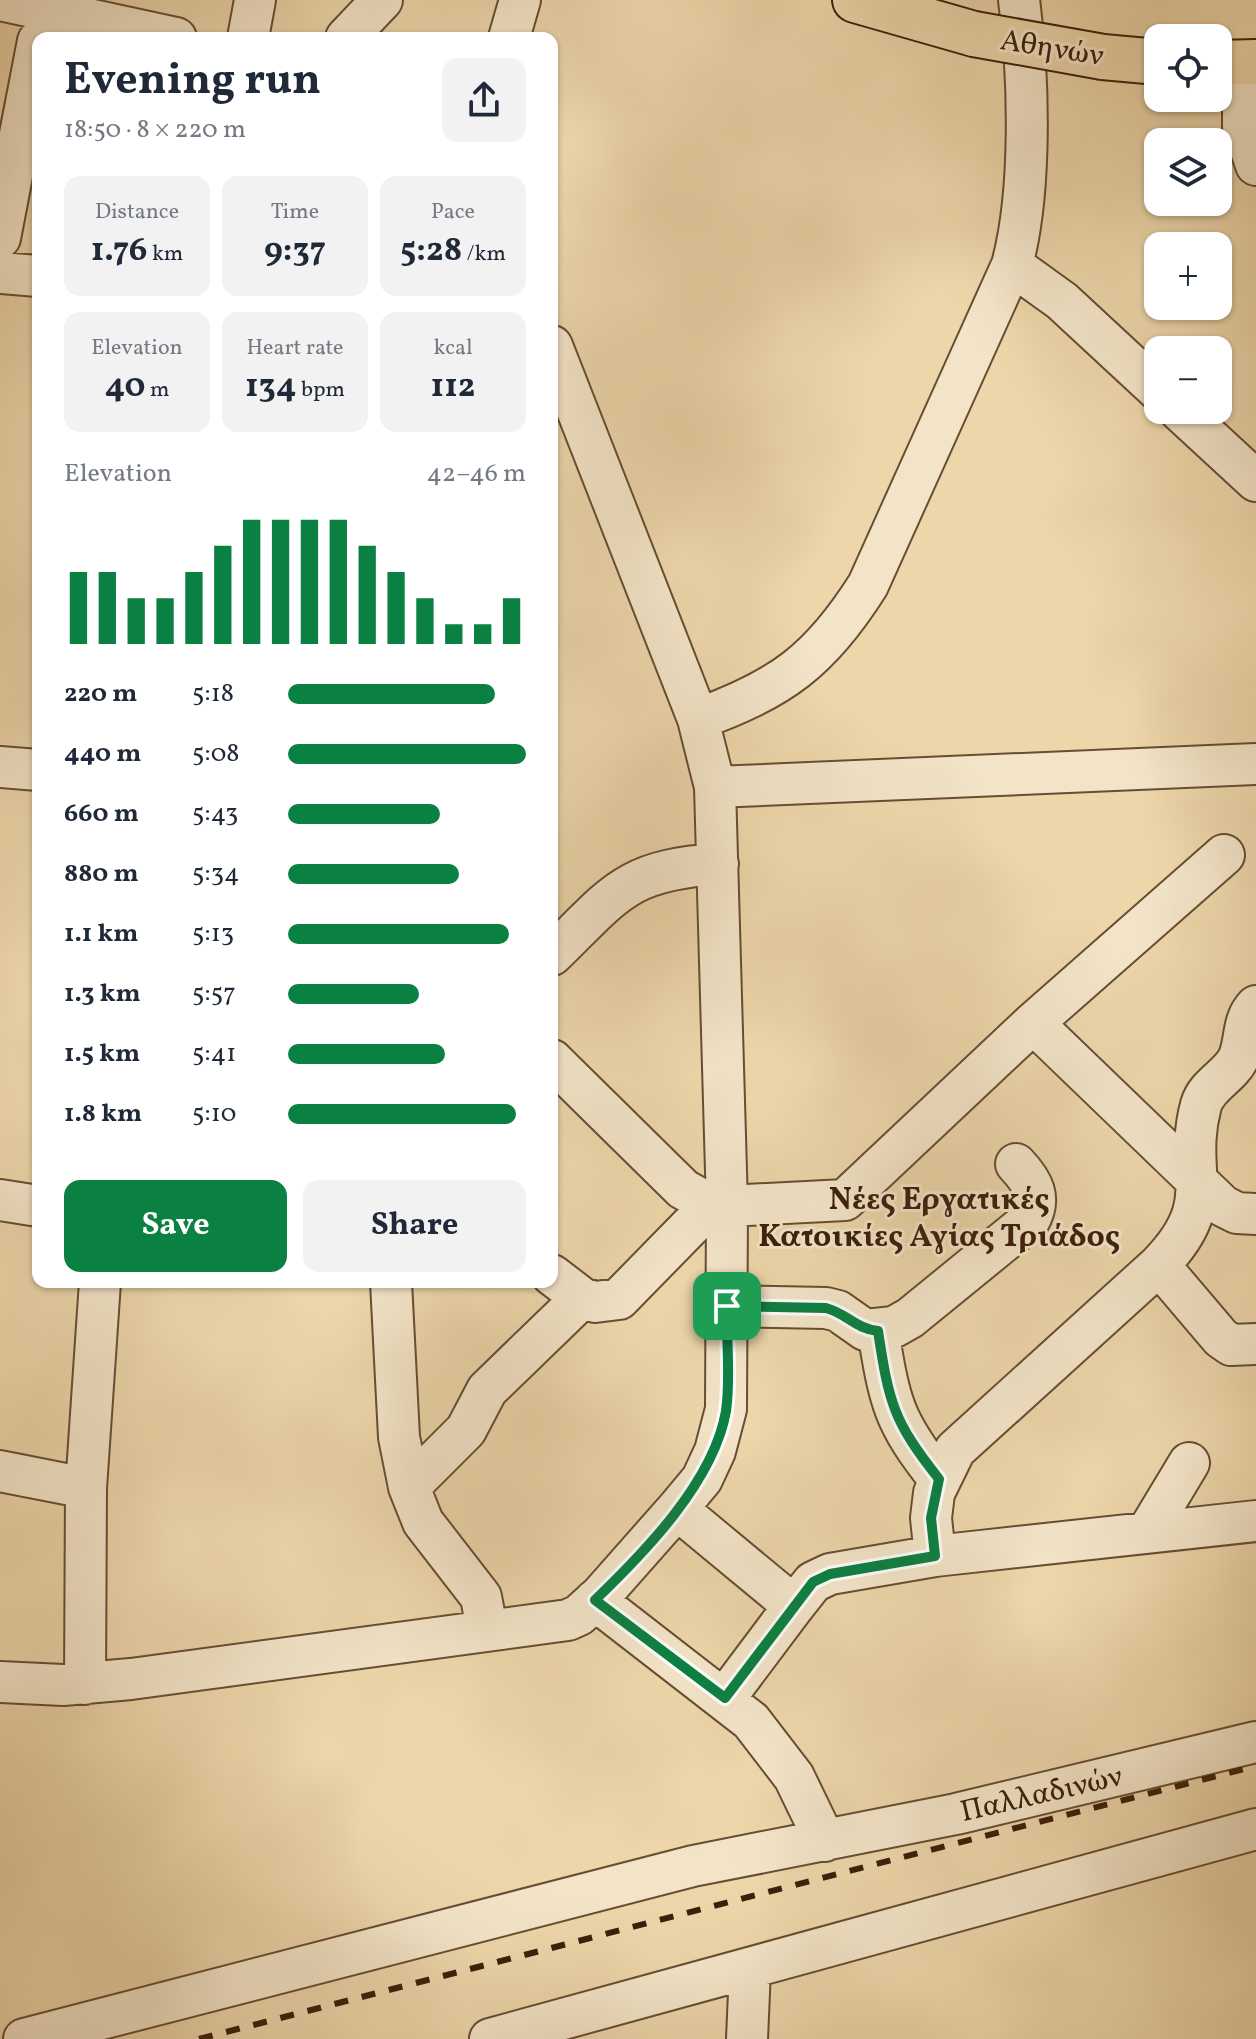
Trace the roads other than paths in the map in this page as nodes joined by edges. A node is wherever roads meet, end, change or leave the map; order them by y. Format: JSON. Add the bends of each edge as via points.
{"nodes":[{"id":1,"x":0,"y":0,"type":"edge"},
{"id":2,"x":255,"y":0,"type":"edge"},
{"id":3,"x":382,"y":0,"type":"edge"},
{"id":4,"x":520,"y":0,"type":"edge"},
{"id":5,"x":855,"y":0,"type":"edge"},
{"id":6,"x":1019,"y":0,"type":"edge"},
{"id":7,"x":42,"y":22,"type":"edge"},
{"id":8,"x":126,"y":32,"type":"edge"},
{"id":9,"x":249,"y":32,"type":"edge"},
{"id":10,"x":352,"y":32,"type":"edge"},
{"id":11,"x":511,"y":32,"type":"edge"},
{"id":12,"x":1144,"y":61,"type":"edge"},
{"id":13,"x":1239,"y":62,"type":"edge"},
{"id":14,"x":32,"y":73,"type":"edge"},
{"id":15,"x":1256,"y":165,"type":"edge"},
{"id":16,"x":0,"y":238,"type":"edge"},
{"id":17,"x":1012,"y":265,"type":"junction"},
{"id":18,"x":0,"y":273,"type":"edge"},
{"id":19,"x":32,"y":276,"type":"edge"},
{"id":20,"x":558,"y":361,"type":"edge"},
{"id":21,"x":1144,"y":377,"type":"edge"},
{"id":22,"x":1194,"y":424,"type":"edge"},
{"id":23,"x":1256,"y":481,"type":"edge"},
{"id":24,"x":698,"y":719,"type":"junction"},
{"id":25,"x":1256,"y":764,"type":"edge"},
{"id":26,"x":0,"y":767,"type":"edge"},
{"id":27,"x":32,"y":770,"type":"edge"},
{"id":28,"x":715,"y":787,"type":"junction"},
{"id":29,"x":1224,"y":855,"type":"dead end"},
{"id":30,"x":718,"y":864,"type":"junction"},
{"id":31,"x":558,"y":950,"type":"edge"},
{"id":32,"x":1256,"y":1006,"type":"edge"},
{"id":33,"x":1033,"y":1023,"type":"junction"},
{"id":34,"x":558,"y":1066,"type":"edge"},
{"id":35,"x":1016,"y":1164,"type":"dead end"},
{"id":36,"x":1197,"y":1180,"type":"junction"},
{"id":37,"x":0,"y":1200,"type":"edge"},
{"id":38,"x":32,"y":1205,"type":"edge"},
{"id":39,"x":719,"y":1205,"type":"junction"},
{"id":40,"x":1256,"y":1214,"type":"edge"},
{"id":41,"x":1159,"y":1265,"type":"junction"},
{"id":42,"x":567,"y":1286,"type":"edge"},
{"id":43,"x":100,"y":1288,"type":"edge"},
{"id":44,"x":391,"y":1288,"type":"edge"},
{"id":45,"x":727,"y":1306,"type":"junction"},
{"id":46,"x":878,"y":1331,"type":"junction"},
{"id":47,"x":1256,"y":1344,"type":"edge"},
{"id":48,"x":1189,"y":1463,"type":"dead end"},
{"id":49,"x":0,"y":1471,"type":"edge"},
{"id":50,"x":939,"y":1479,"type":"junction"},
{"id":51,"x":409,"y":1487,"type":"junction"},
{"id":52,"x":86,"y":1488,"type":"junction"},
{"id":53,"x":677,"y":1509,"type":"junction"},
{"id":54,"x":1256,"y":1521,"type":"edge"},
{"id":55,"x":1148,"y":1531,"type":"junction"},
{"id":56,"x":935,"y":1556,"type":"junction"},
{"id":57,"x":595,"y":1600,"type":"junction"},
{"id":58,"x":794,"y":1606,"type":"junction"},
{"id":59,"x":487,"y":1629,"type":"junction"},
{"id":60,"x":0,"y":1682,"type":"edge"},
{"id":61,"x":85,"y":1684,"type":"junction"},
{"id":62,"x":725,"y":1698,"type":"junction"},
{"id":63,"x":1256,"y":1742,"type":"edge"},
{"id":64,"x":1256,"y":1829,"type":"edge"},
{"id":65,"x":825,"y":1841,"type":"junction"},
{"id":66,"x":750,"y":1969,"type":"junction"},
{"id":67,"x":24,"y":2039,"type":"edge"},
{"id":68,"x":490,"y":2039,"type":"edge"},
{"id":69,"x":747,"y":2039,"type":"edge"}],
"edges":[{"from":1,"to":7,"type":"street"},
{"from":2,"to":9,"type":"street"},
{"from":3,"to":10,"type":"street"},
{"from":4,"to":11,"type":"street"},
{"from":5,"to":12,"type":"main road","name":"Αθηνών","bridge":true,"via":[[974,34]]},
{"from":6,"to":17,"type":"street","via":[[1024,158],[1021,224]]},
{"from":7,"to":8,"type":"street"},
{"from":13,"to":15,"type":"street","via":[[1243,127]]},
{"from":14,"to":16,"type":"street"},
{"from":17,"to":21,"type":"street","via":[[1062,301]]},
{"from":17,"to":24,"type":"street","via":[[868,585],[845,622],[787,679],[750,701]]},
{"from":18,"to":19,"type":"street"},
{"from":20,"to":24,"type":"street"},
{"from":22,"to":23,"type":"street"},
{"from":24,"to":28,"type":"street"},
{"from":25,"to":28,"type":"street"},
{"from":26,"to":27,"type":"street"},
{"from":28,"to":30,"type":"street"},
{"from":29,"to":33,"type":"street"},
{"from":30,"to":31,"type":"street","via":[[672,867],[638,878]]},
{"from":30,"to":39,"type":"street"},
{"from":32,"to":36,"type":"street","via":[[1246,1022],[1237,1061],[1202,1103]]},
{"from":33,"to":36,"type":"street"},
{"from":33,"to":39,"type":"street","via":[[851,1197]]},
{"from":34,"to":39,"type":"street","via":[[665,1174],[696,1199]]},
{"from":35,"to":46,"type":"street","via":[[1036,1195],[1029,1221],[910,1318]]},
{"from":36,"to":40,"type":"street","via":[[1229,1210]]},
{"from":36,"to":41,"type":"street","via":[[1191,1223]]},
{"from":37,"to":38,"type":"street"},
{"from":39,"to":42,"type":"street","via":[[619,1299],[595,1302]]},
{"from":39,"to":45,"type":"street"},
{"from":41,"to":47,"type":"street","via":[[1221,1338],[1231,1345]]},
{"from":41,"to":50,"type":"street","via":[[955,1450]]},
{"from":42,"to":51,"type":"street","via":[[487,1390],[466,1430]]},
{"from":43,"to":52,"type":"street"},
{"from":44,"to":51,"type":"street","via":[[399,1437]]},
{"from":45,"to":46,"type":"street","via":[[826,1308],[865,1330]]},
{"from":45,"to":53,"type":"street","via":[[726,1409],[702,1479]]},
{"from":46,"to":50,"type":"street","via":[[895,1415]]},
{"from":48,"to":55,"type":"street"},
{"from":49,"to":52,"type":"street"},
{"from":50,"to":56,"type":"street","via":[[931,1518]]},
{"from":51,"to":59,"type":"street","via":[[423,1522],[481,1597]]},
{"from":52,"to":61,"type":"street"},
{"from":53,"to":57,"type":"street"},
{"from":53,"to":58,"type":"street"},
{"from":54,"to":55,"type":"street"},
{"from":55,"to":56,"type":"street"},
{"from":56,"to":58,"type":"street","via":[[823,1576]]},
{"from":57,"to":59,"type":"street","via":[[568,1620]]},
{"from":57,"to":62,"type":"street"},
{"from":58,"to":62,"type":"street"},
{"from":59,"to":61,"type":"street"},
{"from":60,"to":61,"type":"street"},
{"from":62,"to":65,"type":"street","via":[[783,1759]]},
{"from":63,"to":65,"type":"street","name":"Παλλαδινών"},
{"from":64,"to":66,"type":"street"},
{"from":65,"to":67,"type":"street","name":"Παλλαδινών","via":[[677,1870]]},
{"from":66,"to":68,"type":"street"},
{"from":66,"to":69,"type":"street"}]}
